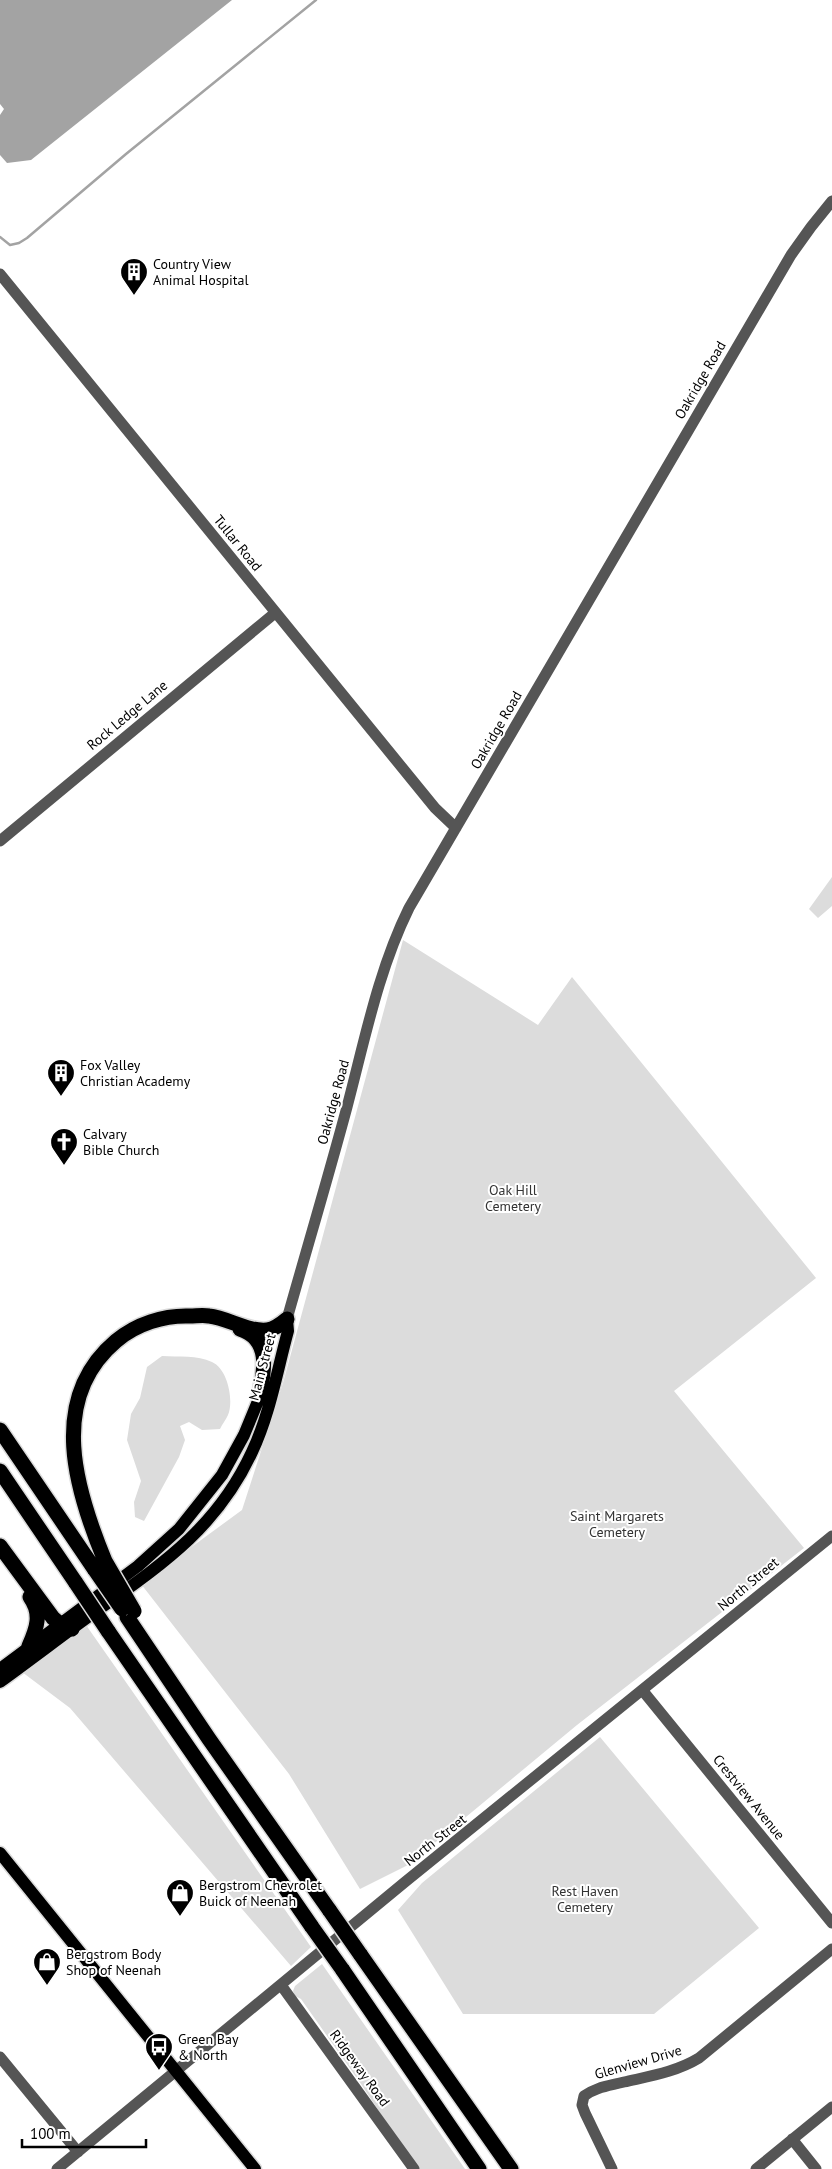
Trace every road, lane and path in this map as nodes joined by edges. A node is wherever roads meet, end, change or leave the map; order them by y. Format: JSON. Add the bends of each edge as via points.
{"nodes":[{"id":1,"x":832,"y":201,"type":"edge"},
{"id":2,"x":0,"y":274,"type":"edge"},
{"id":3,"x":275,"y":613,"type":"junction"},
{"id":4,"x":456,"y":828,"type":"junction"},
{"id":5,"x":0,"y":841,"type":"edge"},
{"id":6,"x":200,"y":1316,"type":"junction"},
{"id":7,"x":287,"y":1319,"type":"junction"},
{"id":8,"x":259,"y":1398,"type":"junction"},
{"id":9,"x":0,"y":1430,"type":"edge"},
{"id":10,"x":0,"y":1471,"type":"edge"},
{"id":11,"x":832,"y":1536,"type":"edge"},
{"id":12,"x":0,"y":1546,"type":"edge"},
{"id":13,"x":0,"y":1556,"type":"edge"},
{"id":14,"x":100,"y":1566,"type":"junction"},
{"id":15,"x":66,"y":1627,"type":"junction"},
{"id":16,"x":29,"y":1646,"type":"junction"},
{"id":17,"x":0,"y":1669,"type":"edge"},
{"id":18,"x":0,"y":1682,"type":"edge"},
{"id":19,"x":643,"y":1690,"type":"junction"},
{"id":20,"x":0,"y":1853,"type":"edge"},
{"id":21,"x":832,"y":1923,"type":"edge"},
{"id":22,"x":832,"y":1949,"type":"edge"},
{"id":23,"x":281,"y":1985,"type":"junction"},
{"id":24,"x":0,"y":2057,"type":"edge"},
{"id":25,"x":177,"y":2072,"type":"junction"},
{"id":26,"x":832,"y":2107,"type":"edge"},
{"id":27,"x":792,"y":2139,"type":"junction"},
{"id":28,"x":78,"y":2152,"type":"junction"},
{"id":29,"x":57,"y":2169,"type":"edge"},
{"id":30,"x":256,"y":2169,"type":"edge"},
{"id":31,"x":414,"y":2169,"type":"edge"},
{"id":32,"x":479,"y":2169,"type":"edge"},
{"id":33,"x":511,"y":2169,"type":"edge"},
{"id":34,"x":612,"y":2169,"type":"edge"},
{"id":35,"x":756,"y":2169,"type":"edge"},
{"id":36,"x":816,"y":2169,"type":"edge"}],
"edges":[{"from":1,"to":4,"type":"street","name":"Oakridge Road","via":[[791,255]]},
{"from":2,"to":3,"type":"street","name":"Tullar Road"},
{"from":3,"to":4,"type":"street","name":"Tullar Road","via":[[434,808]]},
{"from":3,"to":5,"type":"street","name":"Rock Ledge Lane"},
{"from":4,"to":7,"type":"street","name":"Oakridge Road","via":[[409,908],[388,953],[322,1203]]},
{"from":6,"to":7,"type":"highway","via":[[266,1330]]},
{"from":6,"to":8,"type":"highway","via":[[243,1330],[258,1342],[265,1360]]},
{"from":6,"to":14,"type":"highway","via":[[161,1318],[130,1331],[97,1360],[81,1389],[75,1416],[75,1464]]},
{"from":7,"to":8,"type":"main road","name":"Main Street","via":[[280,1329],[268,1378]]},
{"from":7,"to":15,"type":"main road","name":"Main Street","via":[[288,1331],[261,1428],[252,1452],[218,1508],[175,1553]]},
{"from":8,"to":15,"type":"main road","name":"Main Street","via":[[244,1435],[222,1475],[180,1529]]},
{"from":9,"to":14,"type":"highway"},
{"from":10,"to":32,"type":"highway","bridge":true},
{"from":11,"to":19,"type":"street","name":"North Street"},
{"from":12,"to":15,"type":"highway","via":[[53,1618]]},
{"from":13,"to":16,"type":"highway","via":[[36,1607],[38,1625]]},
{"from":14,"to":33,"type":"highway","bridge":true,"via":[[209,1739]]},
{"from":15,"to":16,"type":"main road","name":"Main Street"},
{"from":15,"to":18,"type":"main road","name":"Main Street"},
{"from":16,"to":17,"type":"main road","name":"Main Street"},
{"from":19,"to":21,"type":"street","name":"Crestview Avenue"},
{"from":19,"to":23,"type":"street","name":"North Street"},
{"from":20,"to":25,"type":"main road"},
{"from":22,"to":34,"type":"street","name":"Glenview Drive","via":[[699,2058],[681,2068],[595,2089],[584,2096],[582,2105],[585,2113]]},
{"from":23,"to":25,"type":"street","name":"North Street"},
{"from":23,"to":31,"type":"street","name":"Ridgeway Road"},
{"from":24,"to":28,"type":"street"},
{"from":25,"to":28,"type":"street","name":"North Street"},
{"from":25,"to":30,"type":"main road"},
{"from":26,"to":27,"type":"street"},
{"from":27,"to":35,"type":"street"},
{"from":27,"to":36,"type":"street"},
{"from":28,"to":29,"type":"street","name":"North Street"}]}
